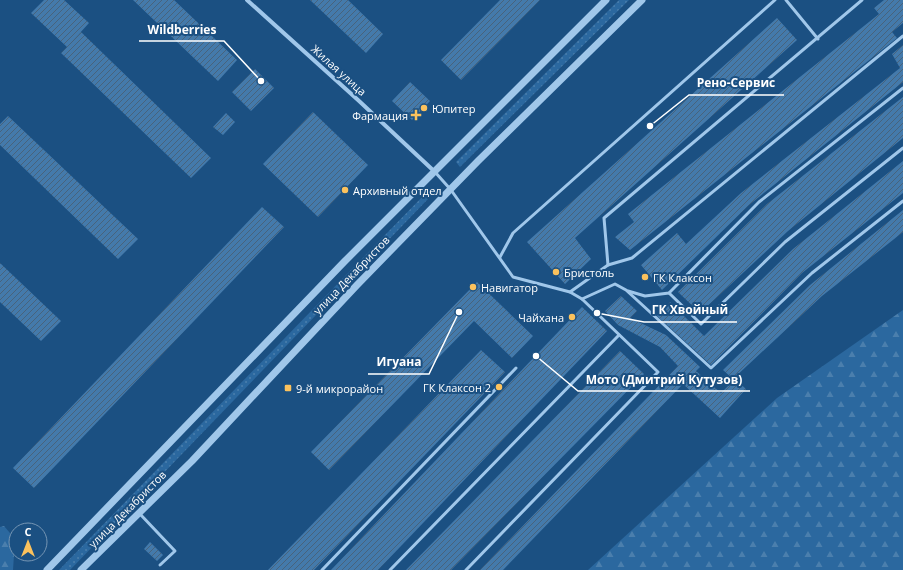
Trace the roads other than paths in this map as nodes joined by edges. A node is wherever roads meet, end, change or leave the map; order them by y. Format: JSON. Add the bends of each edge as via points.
{"nodes":[{"id":1,"x":247,"y":0,"type":"edge"},
{"id":2,"x":606,"y":0,"type":"edge"},
{"id":3,"x":642,"y":0,"type":"edge"},
{"id":4,"x":775,"y":0,"type":"edge"},
{"id":5,"x":786,"y":0,"type":"edge"},
{"id":6,"x":862,"y":0,"type":"edge"},
{"id":7,"x":903,"y":36,"type":"edge"},
{"id":8,"x":818,"y":39,"type":"junction"},
{"id":9,"x":903,"y":88,"type":"edge"},
{"id":10,"x":903,"y":148,"type":"edge"},
{"id":11,"x":435,"y":172,"type":"junction"},
{"id":12,"x":451,"y":190,"type":"junction"},
{"id":13,"x":903,"y":201,"type":"edge"},
{"id":14,"x":500,"y":258,"type":"junction"},
{"id":15,"x":608,"y":265,"type":"junction"},
{"id":16,"x":626,"y":290,"type":"junction"},
{"id":17,"x":570,"y":292,"type":"junction"},
{"id":18,"x":669,"y":293,"type":"junction"},
{"id":19,"x":582,"y":299,"type":"junction"},
{"id":20,"x":619,"y":335,"type":"junction"},
{"id":21,"x":516,"y":368,"type":"dead end"},
{"id":22,"x":138,"y":513,"type":"junction"},
{"id":23,"x":160,"y":565,"type":"dead end"},
{"id":24,"x":47,"y":570,"type":"edge"},
{"id":25,"x":81,"y":570,"type":"edge"},
{"id":26,"x":322,"y":570,"type":"edge"},
{"id":27,"x":390,"y":570,"type":"edge"},
{"id":28,"x":466,"y":570,"type":"edge"}],
"edges":[{"from":1,"to":11,"type":"street","name":"Жилая улица"},
{"from":2,"to":11,"type":"street","name":"улица Декабристов"},
{"from":3,"to":12,"type":"street","name":"улица Декабристов","via":[[488,150]]},
{"from":4,"to":14,"type":"lane","via":[[513,233]]},
{"from":5,"to":8,"type":"lane"},
{"from":6,"to":8,"type":"lane"},
{"from":7,"to":15,"type":"lane","via":[[632,258]]},
{"from":8,"to":15,"type":"lane","via":[[604,218]]},
{"from":9,"to":18,"type":"lane","via":[[759,202]]},
{"from":10,"to":18,"type":"lane","via":[[785,242],[701,324]]},
{"from":11,"to":12,"type":"lane"},
{"from":11,"to":24,"type":"street","name":"улица Декабристов","via":[[344,262]]},
{"from":12,"to":14,"type":"lane"},
{"from":12,"to":22,"type":"street","name":"улица Декабристов","via":[[352,290],[192,461]]},
{"from":13,"to":16,"type":"lane","via":[[812,273],[711,368]]},
{"from":14,"to":17,"type":"lane","via":[[513,277]]},
{"from":15,"to":17,"type":"lane"},
{"from":16,"to":18,"type":"lane","via":[[645,296]]},
{"from":16,"to":19,"type":"lane","via":[[614,284]]},
{"from":17,"to":19,"type":"lane"},
{"from":19,"to":20,"type":"lane"},
{"from":20,"to":27,"type":"lane"},
{"from":20,"to":28,"type":"lane","via":[[658,372]]},
{"from":21,"to":26,"type":"lane"},
{"from":22,"to":23,"type":"lane","via":[[175,551]]},
{"from":22,"to":25,"type":"street","name":"улица Декабристов"}]}
